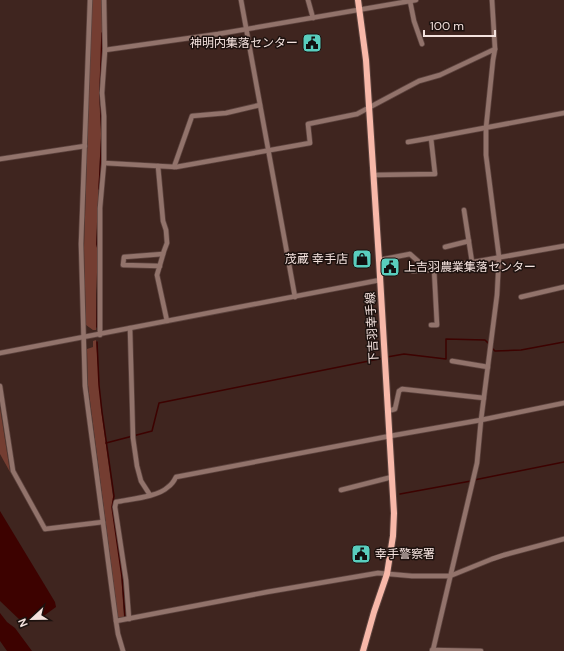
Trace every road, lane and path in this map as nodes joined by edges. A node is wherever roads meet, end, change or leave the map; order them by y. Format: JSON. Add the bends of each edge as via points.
{"nodes":[{"id":1,"x":90,"y":0,"type":"edge"},
{"id":2,"x":104,"y":0,"type":"edge"},
{"id":3,"x":241,"y":0,"type":"edge"},
{"id":4,"x":308,"y":0,"type":"edge"},
{"id":5,"x":358,"y":0,"type":"edge"},
{"id":6,"x":416,"y":0,"type":"edge"},
{"id":7,"x":492,"y":0,"type":"edge"},
{"id":8,"x":410,"y":1,"type":"junction"},
{"id":9,"x":360,"y":10,"type":"junction"},
{"id":10,"x":313,"y":18,"type":"junction"},
{"id":11,"x":246,"y":28,"type":"junction"},
{"id":12,"x":422,"y":44,"type":"dead end"},
{"id":13,"x":495,"y":49,"type":"junction"},
{"id":14,"x":105,"y":50,"type":"junction"},
{"id":15,"x":260,"y":105,"type":"junction"},
{"id":16,"x":369,"y":108,"type":"junction"},
{"id":17,"x":564,"y":113,"type":"edge"},
{"id":18,"x":486,"y":128,"type":"junction"},
{"id":19,"x":431,"y":138,"type":"junction"},
{"id":20,"x":408,"y":142,"type":"dead end"},
{"id":21,"x":85,"y":146,"type":"junction"},
{"id":22,"x":268,"y":151,"type":"junction"},
{"id":23,"x":0,"y":159,"type":"edge"},
{"id":24,"x":104,"y":163,"type":"junction"},
{"id":25,"x":158,"y":166,"type":"junction"},
{"id":26,"x":174,"y":167,"type":"junction"},
{"id":27,"x":373,"y":175,"type":"junction"},
{"id":28,"x":464,"y":210,"type":"dead end"},
{"id":29,"x":469,"y":241,"type":"junction"},
{"id":30,"x":564,"y":246,"type":"edge"},
{"id":31,"x":445,"y":247,"type":"dead end"},
{"id":32,"x":163,"y":254,"type":"junction"},
{"id":33,"x":499,"y":257,"type":"junction"},
{"id":34,"x":379,"y":260,"type":"junction"},
{"id":35,"x":472,"y":262,"type":"junction"},
{"id":36,"x":160,"y":266,"type":"junction"},
{"id":37,"x":434,"y":268,"type":"junction"},
{"id":38,"x":428,"y":270,"type":"junction"},
{"id":39,"x":414,"y":271,"type":"dead end"},
{"id":40,"x":380,"y":280,"type":"junction"},
{"id":41,"x":564,"y":288,"type":"edge"},
{"id":42,"x":294,"y":297,"type":"junction"},
{"id":43,"x":521,"y":297,"type":"dead end"},
{"id":44,"x":167,"y":321,"type":"junction"},
{"id":45,"x":431,"y":325,"type":"dead end"},
{"id":46,"x":130,"y":328,"type":"junction"},
{"id":47,"x":100,"y":334,"type":"junction"},
{"id":48,"x":83,"y":337,"type":"junction"},
{"id":49,"x":0,"y":353,"type":"edge"},
{"id":50,"x":452,"y":361,"type":"dead end"},
{"id":51,"x":488,"y":367,"type":"junction"},
{"id":52,"x":0,"y":386,"type":"edge"},
{"id":53,"x":484,"y":398,"type":"junction"},
{"id":54,"x":564,"y":403,"type":"edge"},
{"id":55,"x":388,"y":411,"type":"junction"},
{"id":56,"x":481,"y":420,"type":"junction"},
{"id":57,"x":390,"y":436,"type":"junction"},
{"id":58,"x":392,"y":477,"type":"junction"},
{"id":59,"x":340,"y":490,"type":"dead end"},
{"id":60,"x":150,"y":495,"type":"junction"},
{"id":61,"x":103,"y":522,"type":"junction"},
{"id":62,"x":564,"y":539,"type":"edge"},
{"id":63,"x":387,"y":574,"type":"junction"},
{"id":64,"x":450,"y":576,"type":"junction"},
{"id":65,"x":129,"y":619,"type":"junction"},
{"id":66,"x":116,"y":621,"type":"junction"},
{"id":67,"x":432,"y":650,"type":"edge"},
{"id":68,"x":123,"y":651,"type":"edge"},
{"id":69,"x":363,"y":651,"type":"edge"},
{"id":70,"x":481,"y":651,"type":"edge"}],
"edges":[{"from":1,"to":21,"type":"street"},
{"from":2,"to":14,"type":"street"},
{"from":3,"to":11,"type":"street"},
{"from":4,"to":10,"type":"street"},
{"from":5,"to":9,"type":"main road","name":"下吉羽幸手線"},
{"from":6,"to":8,"type":"street"},
{"from":7,"to":13,"type":"street"},
{"from":8,"to":9,"type":"street"},
{"from":8,"to":12,"type":"street"},
{"from":9,"to":10,"type":"street"},
{"from":9,"to":16,"type":"main road","name":"下吉羽幸手線"},
{"from":10,"to":11,"type":"street"},
{"from":11,"to":14,"type":"street"},
{"from":11,"to":15,"type":"street"},
{"from":13,"to":16,"type":"street","via":[[440,75],[419,81]]},
{"from":13,"to":18,"type":"street"},
{"from":14,"to":24,"type":"street","via":[[102,93]]},
{"from":15,"to":22,"type":"street"},
{"from":15,"to":26,"type":"street","via":[[226,114],[192,116]]},
{"from":16,"to":22,"type":"street","via":[[357,114],[308,124],[310,143]]},
{"from":16,"to":27,"type":"main road","name":"下吉羽幸手線"},
{"from":17,"to":18,"type":"street"},
{"from":18,"to":19,"type":"street"},
{"from":18,"to":33,"type":"street","via":[[486,155]]},
{"from":19,"to":20,"type":"street"},
{"from":19,"to":27,"type":"street","via":[[435,174]]},
{"from":21,"to":23,"type":"street"},
{"from":21,"to":48,"type":"street","via":[[81,244]]},
{"from":22,"to":26,"type":"street"},
{"from":22,"to":42,"type":"street"},
{"from":24,"to":25,"type":"street"},
{"from":24,"to":47,"type":"street","via":[[100,208]]},
{"from":25,"to":26,"type":"street"},
{"from":25,"to":32,"type":"street","via":[[162,221],[167,243]]},
{"from":27,"to":34,"type":"main road","name":"下吉羽幸手線"},
{"from":28,"to":29,"type":"street"},
{"from":29,"to":31,"type":"street"},
{"from":29,"to":35,"type":"street"},
{"from":30,"to":33,"type":"street"},
{"from":32,"to":36,"type":"street"},
{"from":32,"to":36,"type":"street","via":[[124,257],[123,265]]},
{"from":33,"to":35,"type":"street"},
{"from":33,"to":51,"type":"street"},
{"from":34,"to":38,"type":"street","via":[[410,254]]},
{"from":34,"to":40,"type":"main road","name":"下吉羽幸手線"},
{"from":35,"to":37,"type":"street"},
{"from":36,"to":44,"type":"street","via":[[157,275]]},
{"from":37,"to":38,"type":"street"},
{"from":37,"to":45,"type":"street","via":[[437,325]]},
{"from":38,"to":39,"type":"street"},
{"from":40,"to":42,"type":"street"},
{"from":40,"to":55,"type":"main road","name":"下吉羽幸手線"},
{"from":41,"to":43,"type":"street"},
{"from":42,"to":44,"type":"street"},
{"from":44,"to":46,"type":"street"},
{"from":46,"to":47,"type":"street"},
{"from":46,"to":60,"type":"street","via":[[133,438],[141,481]]},
{"from":47,"to":48,"type":"street"},
{"from":48,"to":49,"type":"street"},
{"from":48,"to":61,"type":"street","via":[[85,386]]},
{"from":50,"to":51,"type":"street"},
{"from":51,"to":53,"type":"street"},
{"from":52,"to":61,"type":"street","via":[[13,471],[45,529]]},
{"from":53,"to":55,"type":"street","via":[[402,389],[399,391],[395,409]]},
{"from":53,"to":56,"type":"street"},
{"from":54,"to":56,"type":"street"},
{"from":55,"to":57,"type":"main road","name":"下吉羽幸手線"},
{"from":56,"to":57,"type":"street"},
{"from":56,"to":64,"type":"street","via":[[477,463]]},
{"from":57,"to":58,"type":"main road","name":"下吉羽幸手線"},
{"from":57,"to":60,"type":"street","via":[[176,478],[169,487]]},
{"from":58,"to":59,"type":"street"},
{"from":58,"to":63,"type":"main road","name":"下吉羽幸手線","via":[[393,536]]},
{"from":60,"to":65,"type":"street","via":[[116,502],[115,507]]},
{"from":61,"to":66,"type":"street"},
{"from":62,"to":64,"type":"street","via":[[504,555]]},
{"from":63,"to":64,"type":"street"},
{"from":63,"to":65,"type":"street","via":[[378,573],[285,589]]},
{"from":63,"to":69,"type":"main road","name":"下吉羽幸手線"},
{"from":64,"to":67,"type":"street"},
{"from":65,"to":66,"type":"street"},
{"from":66,"to":68,"type":"street"},
{"from":67,"to":70,"type":"street"}]}
